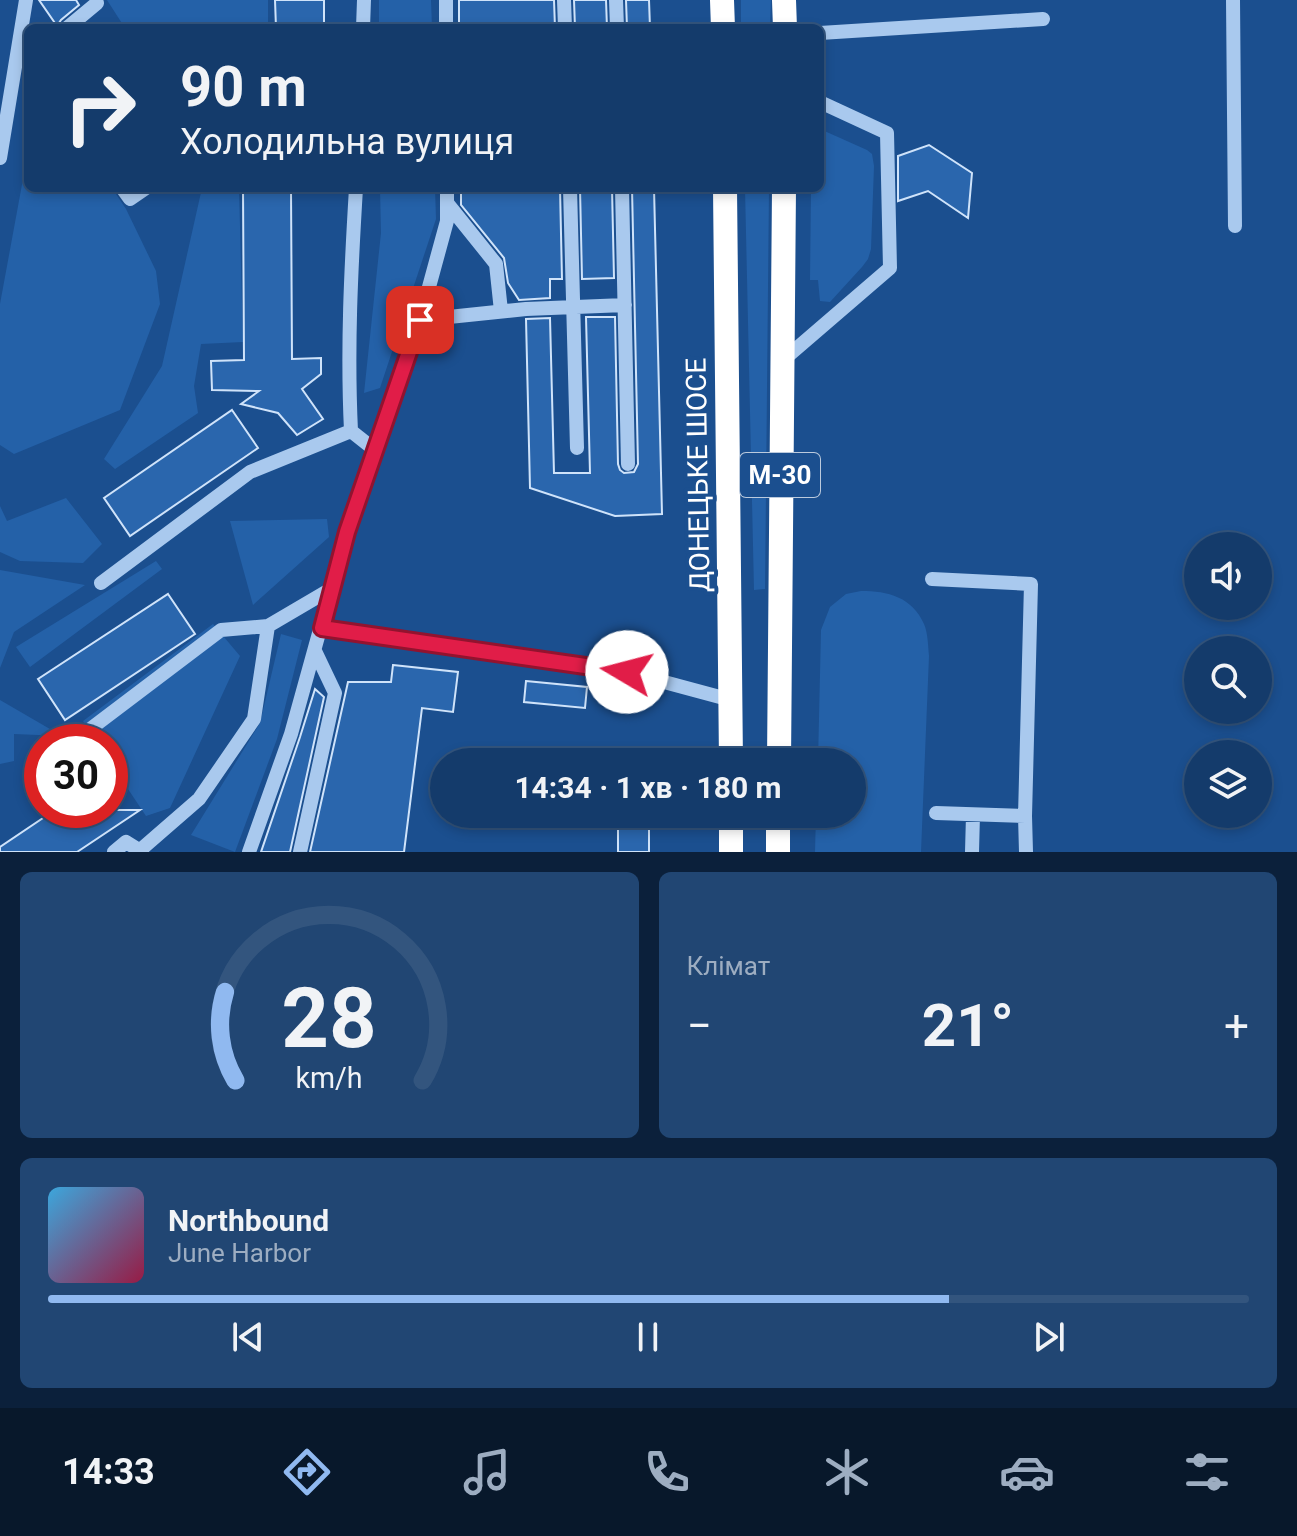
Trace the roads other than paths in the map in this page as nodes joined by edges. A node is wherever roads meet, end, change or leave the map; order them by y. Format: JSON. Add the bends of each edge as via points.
{"nodes":[{"id":1,"x":26,"y":0,"type":"edge"},
{"id":2,"x":364,"y":0,"type":"edge"},
{"id":3,"x":446,"y":0,"type":"edge"},
{"id":4,"x":564,"y":0,"type":"edge"},
{"id":5,"x":616,"y":0,"type":"edge"},
{"id":6,"x":722,"y":0,"type":"edge"},
{"id":7,"x":784,"y":0,"type":"edge"},
{"id":8,"x":1233,"y":0,"type":"edge"},
{"id":9,"x":97,"y":3,"type":"dead end"},
{"id":10,"x":1043,"y":19,"type":"dead end"},
{"id":11,"x":25,"y":24,"type":"edge"},
{"id":12,"x":72,"y":24,"type":"edge"},
{"id":13,"x":363,"y":24,"type":"edge"},
{"id":14,"x":446,"y":24,"type":"edge"},
{"id":15,"x":565,"y":24,"type":"edge"},
{"id":16,"x":617,"y":24,"type":"edge"},
{"id":17,"x":723,"y":24,"type":"edge"},
{"id":18,"x":785,"y":24,"type":"edge"},
{"id":19,"x":824,"y":33,"type":"edge"},
{"id":20,"x":23,"y":52,"type":"edge"},
{"id":21,"x":824,"y":104,"type":"edge"},
{"id":22,"x":0,"y":158,"type":"edge"},
{"id":23,"x":125,"y":192,"type":"edge"},
{"id":24,"x":140,"y":192,"type":"edge"},
{"id":25,"x":356,"y":192,"type":"edge"},
{"id":26,"x":570,"y":192,"type":"edge"},
{"id":27,"x":622,"y":192,"type":"edge"},
{"id":28,"x":725,"y":192,"type":"edge"},
{"id":29,"x":784,"y":192,"type":"edge"},
{"id":30,"x":447,"y":196,"type":"edge"},
{"id":31,"x":1235,"y":226,"type":"dead end"},
{"id":32,"x":625,"y":305,"type":"junction"},
{"id":33,"x":574,"y":307,"type":"junction"},
{"id":34,"x":501,"y":311,"type":"junction"},
{"id":35,"x":420,"y":320,"type":"junction"},
{"id":36,"x":781,"y":362,"type":"junction"},
{"id":37,"x":351,"y":431,"type":"junction"},
{"id":38,"x":577,"y":448,"type":"dead end"},
{"id":39,"x":375,"y":450,"type":"junction"},
{"id":40,"x":628,"y":464,"type":"dead end"},
{"id":41,"x":932,"y":579,"type":"dead end"},
{"id":42,"x":101,"y":583,"type":"dead end"},
{"id":43,"x":331,"y":589,"type":"junction"},
{"id":44,"x":268,"y":626,"type":"junction"},
{"id":45,"x":322,"y":628,"type":"junction"},
{"id":46,"x":315,"y":651,"type":"junction"},
{"id":47,"x":731,"y":700,"type":"junction"},
{"id":48,"x":97,"y":724,"type":"edge"},
{"id":49,"x":731,"y":748,"type":"edge"},
{"id":50,"x":779,"y":748,"type":"edge"},
{"id":51,"x":936,"y":813,"type":"dead end"},
{"id":52,"x":973,"y":815,"type":"junction"},
{"id":53,"x":1025,"y":816,"type":"junction"},
{"id":54,"x":731,"y":828,"type":"edge"},
{"id":55,"x":778,"y":828,"type":"edge"},
{"id":56,"x":140,"y":851,"type":"edge"},
{"id":57,"x":114,"y":852,"type":"edge"},
{"id":58,"x":249,"y":852,"type":"edge"},
{"id":59,"x":300,"y":852,"type":"edge"},
{"id":60,"x":731,"y":852,"type":"edge"},
{"id":61,"x":778,"y":852,"type":"edge"},
{"id":62,"x":972,"y":852,"type":"edge"},
{"id":63,"x":1026,"y":852,"type":"edge"}],
"edges":[{"from":1,"to":11,"type":"street"},
{"from":2,"to":13,"type":"street"},
{"from":3,"to":14,"type":"street"},
{"from":4,"to":15,"type":"street"},
{"from":5,"to":16,"type":"street"},
{"from":6,"to":17,"type":"highway"},
{"from":7,"to":18,"type":"highway"},
{"from":8,"to":31,"type":"street"},
{"from":9,"to":12,"type":"street"},
{"from":10,"to":19,"type":"street"},
{"from":20,"to":22,"type":"street"},
{"from":21,"to":36,"type":"street","via":[[887,133],[890,268]]},
{"from":23,"to":24,"type":"street","via":[[130,199]]},
{"from":25,"to":37,"type":"street","via":[[349,313]]},
{"from":26,"to":33,"type":"street"},
{"from":27,"to":32,"type":"street"},
{"from":28,"to":47,"type":"highway","name":"ДОНЕЦЬКЕ ШОСЕ","number":"М-30"},
{"from":29,"to":36,"type":"highway","number":"М-30"},
{"from":30,"to":34,"type":"street","via":[[496,264]]},
{"from":30,"to":35,"type":"street","via":[[447,221]]},
{"from":32,"to":33,"type":"street"},
{"from":32,"to":40,"type":"street"},
{"from":33,"to":34,"type":"street"},
{"from":33,"to":38,"type":"street"},
{"from":34,"to":35,"type":"street"},
{"from":35,"to":39,"type":"street"},
{"from":36,"to":50,"type":"highway","number":"М-30"},
{"from":37,"to":39,"type":"street"},
{"from":37,"to":42,"type":"street","via":[[250,472]]},
{"from":39,"to":43,"type":"street"},
{"from":41,"to":53,"type":"street","via":[[1031,584]]},
{"from":43,"to":44,"type":"street"},
{"from":43,"to":45,"type":"street"},
{"from":44,"to":48,"type":"street","via":[[221,630]]},
{"from":44,"to":56,"type":"street","via":[[254,719],[199,799]]},
{"from":45,"to":46,"type":"street"},
{"from":45,"to":47,"type":"street","via":[[627,672]]},
{"from":46,"to":58,"type":"street"},
{"from":46,"to":59,"type":"street","via":[[335,693]]},
{"from":47,"to":49,"type":"highway","name":"ДОНЕЦЬКЕ ШОСЕ","number":"М-30"},
{"from":51,"to":52,"type":"street"},
{"from":52,"to":53,"type":"street"},
{"from":52,"to":62,"type":"street"},
{"from":53,"to":63,"type":"street"},
{"from":54,"to":60,"type":"highway"},
{"from":55,"to":61,"type":"highway"},
{"from":56,"to":57,"type":"street","via":[[126,842]]}]}
